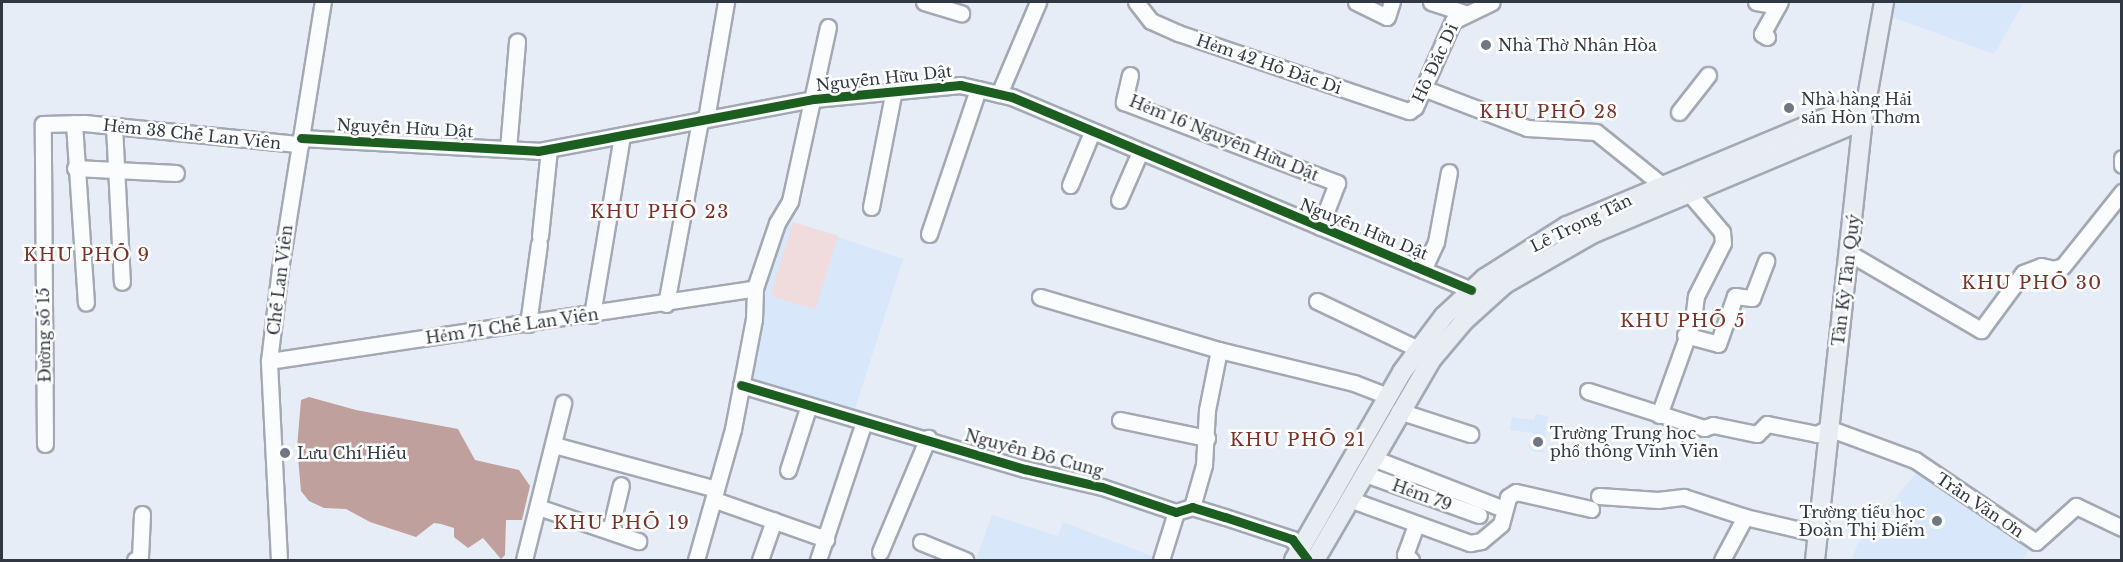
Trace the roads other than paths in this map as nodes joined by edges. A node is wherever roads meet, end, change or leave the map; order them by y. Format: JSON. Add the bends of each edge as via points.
{"nodes":[{"id":1,"x":323,"y":2,"type":"edge"},
{"id":2,"x":726,"y":2,"type":"edge"},
{"id":3,"x":924,"y":2,"type":"edge"},
{"id":4,"x":1038,"y":2,"type":"edge"},
{"id":5,"x":1136,"y":2,"type":"edge"},
{"id":6,"x":1356,"y":2,"type":"edge"},
{"id":7,"x":1392,"y":2,"type":"edge"},
{"id":8,"x":1431,"y":2,"type":"edge"},
{"id":9,"x":1492,"y":2,"type":"edge"},
{"id":10,"x":1756,"y":2,"type":"edge"},
{"id":11,"x":1884,"y":2,"type":"edge"},
{"id":12,"x":1779,"y":4,"type":"edge"},
{"id":13,"x":961,"y":13,"type":"dead end"},
{"id":14,"x":1464,"y":13,"type":"junction"},
{"id":15,"x":828,"y":27,"type":"dead end"},
{"id":16,"x":1767,"y":37,"type":"dead end"},
{"id":17,"x":518,"y":41,"type":"dead end"},
{"id":18,"x":1130,"y":75,"type":"dead end"},
{"id":19,"x":1708,"y":75,"type":"dead end"},
{"id":20,"x":1423,"y":88,"type":"junction"},
{"id":21,"x":978,"y":89,"type":"junction"},
{"id":22,"x":894,"y":90,"type":"junction"},
{"id":23,"x":999,"y":94,"type":"junction"},
{"id":24,"x":814,"y":99,"type":"junction"},
{"id":25,"x":1866,"y":101,"type":"junction"},
{"id":26,"x":1412,"y":111,"type":"joint"},
{"id":27,"x":1679,"y":112,"type":"dead end"},
{"id":28,"x":703,"y":119,"type":"junction"},
{"id":29,"x":1863,"y":120,"type":"junction"},
{"id":30,"x":79,"y":123,"type":"junction"},
{"id":31,"x":114,"y":126,"type":"junction"},
{"id":32,"x":1092,"y":132,"type":"junction"},
{"id":33,"x":622,"y":135,"type":"junction"},
{"id":34,"x":300,"y":141,"type":"junction"},
{"id":35,"x":508,"y":149,"type":"junction"},
{"id":36,"x":549,"y":149,"type":"junction"},
{"id":37,"x":1140,"y":152,"type":"junction"},
{"id":38,"x":2121,"y":158,"type":"edge"},
{"id":39,"x":2121,"y":165,"type":"edge"},
{"id":40,"x":75,"y":168,"type":"junction"},
{"id":41,"x":117,"y":168,"type":"junction"},
{"id":42,"x":176,"y":172,"type":"dead end"},
{"id":43,"x":1449,"y":172,"type":"dead end"},
{"id":44,"x":1070,"y":185,"type":"dead end"},
{"id":45,"x":1662,"y":185,"type":"junction"},
{"id":46,"x":2121,"y":192,"type":"edge"},
{"id":47,"x":1689,"y":193,"type":"junction"},
{"id":48,"x":1119,"y":200,"type":"dead end"},
{"id":49,"x":871,"y":207,"type":"dead end"},
{"id":50,"x":1320,"y":227,"type":"junction"},
{"id":51,"x":929,"y":234,"type":"dead end"},
{"id":52,"x":1849,"y":253,"type":"junction"},
{"id":53,"x":1766,"y":261,"type":"dead end"},
{"id":54,"x":1424,"y":270,"type":"junction"},
{"id":55,"x":122,"y":282,"type":"dead end"},
{"id":56,"x":755,"y":288,"type":"junction"},
{"id":57,"x":1471,"y":290,"type":"junction"},
{"id":58,"x":1040,"y":297,"type":"dead end"},
{"id":59,"x":1317,"y":301,"type":"dead end"},
{"id":60,"x":86,"y":303,"type":"dead end"},
{"id":61,"x":666,"y":304,"type":"junction"},
{"id":62,"x":592,"y":315,"type":"junction"},
{"id":63,"x":528,"y":324,"type":"junction"},
{"id":64,"x":1685,"y":335,"type":"junction"},
{"id":65,"x":1418,"y":349,"type":"junction"},
{"id":66,"x":1219,"y":350,"type":"junction"},
{"id":67,"x":269,"y":361,"type":"junction"},
{"id":68,"x":741,"y":385,"type":"junction"},
{"id":69,"x":1588,"y":391,"type":"dead end"},
{"id":70,"x":1388,"y":396,"type":"junction"},
{"id":71,"x":563,"y":403,"type":"dead end"},
{"id":72,"x":809,"y":405,"type":"junction"},
{"id":73,"x":1399,"y":411,"type":"junction"},
{"id":74,"x":1659,"y":415,"type":"junction"},
{"id":75,"x":1120,"y":420,"type":"dead end"},
{"id":76,"x":864,"y":422,"type":"junction"},
{"id":77,"x":1828,"y":428,"type":"junction"},
{"id":78,"x":1470,"y":434,"type":"dead end"},
{"id":79,"x":928,"y":438,"type":"junction"},
{"id":80,"x":1207,"y":438,"type":"junction"},
{"id":81,"x":45,"y":444,"type":"dead end"},
{"id":82,"x":554,"y":445,"type":"junction"},
{"id":83,"x":1369,"y":466,"type":"junction"},
{"id":84,"x":788,"y":470,"type":"dead end"},
{"id":85,"x":621,"y":485,"type":"dead end"},
{"id":86,"x":716,"y":494,"type":"junction"},
{"id":87,"x":1349,"y":500,"type":"junction"},
{"id":88,"x":1496,"y":506,"type":"dead end"},
{"id":89,"x":538,"y":507,"type":"junction"},
{"id":90,"x":1192,"y":507,"type":"junction"},
{"id":91,"x":1176,"y":512,"type":"junction"},
{"id":92,"x":142,"y":514,"type":"dead end"},
{"id":93,"x":1479,"y":515,"type":"dead end"},
{"id":94,"x":1745,"y":517,"type":"junction"},
{"id":95,"x":774,"y":520,"type":"junction"},
{"id":96,"x":1416,"y":524,"type":"junction"},
{"id":97,"x":2121,"y":528,"type":"edge"},
{"id":98,"x":610,"y":531,"type":"junction"},
{"id":99,"x":1818,"y":534,"type":"junction"},
{"id":100,"x":826,"y":539,"type":"junction"},
{"id":101,"x":639,"y":541,"type":"dead end"},
{"id":102,"x":921,"y":542,"type":"dead end"},
{"id":103,"x":880,"y":552,"type":"dead end"},
{"id":104,"x":1304,"y":558,"type":"edge"},
{"id":105,"x":135,"y":561,"type":"edge"},
{"id":106,"x":279,"y":561,"type":"edge"},
{"id":107,"x":524,"y":561,"type":"edge"},
{"id":108,"x":696,"y":561,"type":"edge"},
{"id":109,"x":760,"y":561,"type":"edge"},
{"id":110,"x":818,"y":561,"type":"edge"},
{"id":111,"x":965,"y":561,"type":"edge"},
{"id":112,"x":1161,"y":561,"type":"edge"},
{"id":113,"x":1410,"y":561,"type":"edge"},
{"id":114,"x":1722,"y":561,"type":"edge"},
{"id":115,"x":1815,"y":561,"type":"edge"}],
"edges":[{"from":1,"to":34,"type":"street","name":"Chế Lan Viên"},
{"from":2,"to":28,"type":"street"},
{"from":3,"to":13,"type":"street"},
{"from":4,"to":23,"type":"street"},
{"from":5,"to":26,"type":"street","name":"Hẻm 42 Hồ Đắc Di","via":[[1151,21],[1178,33]]},
{"from":6,"to":7,"type":"street","via":[[1387,17]]},
{"from":8,"to":14,"type":"street"},
{"from":9,"to":14,"type":"street","name":"Hồ Đắc Di"},
{"from":10,"to":12,"type":"street"},
{"from":11,"to":25,"type":"main road","name":"Tân Kỳ Tân Quý"},
{"from":12,"to":16,"type":"street","via":[[1762,33]]},
{"from":14,"to":20,"type":"street","name":"Hồ Đắc Di","via":[[1451,25]]},
{"from":15,"to":24,"type":"street"},
{"from":17,"to":35,"type":"street"},
{"from":18,"to":50,"type":"street","name":"Hẻm 16 Nguyễn Hữu Dật","via":[[1124,102],[1337,183]]},
{"from":19,"to":27,"type":"street"},
{"from":20,"to":26,"type":"street","name":"Hồ Đắc Di"},
{"from":20,"to":45,"type":"street","via":[[1527,128],[1596,132]]},
{"from":21,"to":22,"type":"street","name":"Nguyễn Hữu Dật","via":[[960,85]]},
{"from":21,"to":23,"type":"street","name":"Nguyễn Hữu Dật"},
{"from":21,"to":51,"type":"street"},
{"from":22,"to":24,"type":"street","name":"Nguyễn Hữu Dật"},
{"from":22,"to":49,"type":"street"},
{"from":23,"to":32,"type":"street","name":"Nguyễn Hữu Dật"},
{"from":24,"to":28,"type":"street","name":"Nguyễn Hữu Dật"},
{"from":24,"to":56,"type":"street","via":[[790,201],[777,223]]},
{"from":25,"to":29,"type":"main road","name":"Tân Kỳ Tân Quý"},
{"from":25,"to":45,"type":"main road","name":"Lê Trọng Tấn"},
{"from":28,"to":33,"type":"street","name":"Nguyễn Hữu Dật"},
{"from":28,"to":61,"type":"street"},
{"from":29,"to":47,"type":"main road","name":"Lê Trọng Tấn"},
{"from":29,"to":52,"type":"main road","name":"Tân Kỳ Tân Quý"},
{"from":30,"to":31,"type":"street","name":"Hẻm 38 Chế Lan Viên"},
{"from":30,"to":40,"type":"street"},
{"from":30,"to":81,"type":"street","name":"Đường số 15","via":[[43,124],[41,130]]},
{"from":31,"to":34,"type":"street","name":"Hẻm 38 Chế Lan Viên"},
{"from":31,"to":41,"type":"street"},
{"from":32,"to":37,"type":"street","name":"Nguyễn Hữu Dật"},
{"from":32,"to":44,"type":"street"},
{"from":33,"to":36,"type":"street","name":"Nguyễn Hữu Dật"},
{"from":33,"to":62,"type":"street"},
{"from":34,"to":35,"type":"street","name":"Nguyễn Hữu Dật"},
{"from":34,"to":67,"type":"street","name":"Chế Lan Viên"},
{"from":35,"to":36,"type":"street","name":"Nguyễn Hữu Dật"},
{"from":36,"to":63,"type":"street"},
{"from":37,"to":48,"type":"street"},
{"from":37,"to":50,"type":"street","name":"Nguyễn Hữu Dật"},
{"from":38,"to":39,"type":"street"},
{"from":40,"to":41,"type":"street"},
{"from":40,"to":60,"type":"street"},
{"from":41,"to":42,"type":"street"},
{"from":41,"to":55,"type":"street"},
{"from":43,"to":54,"type":"street","via":[[1436,242]]},
{"from":45,"to":57,"type":"main road","name":"Lê Trọng Tấn","via":[[1552,234]]},
{"from":46,"to":52,"type":"street","via":[[2063,266],[2041,266],[2023,273],[1981,330]]},
{"from":47,"to":64,"type":"street","via":[[1722,232],[1723,243],[1696,296],[1693,320]]},
{"from":47,"to":73,"type":"main road","name":"Lê Trọng Tấn","via":[[1569,245],[1505,284],[1448,339]]},
{"from":50,"to":54,"type":"street","name":"Nguyễn Hữu Dật"},
{"from":52,"to":77,"type":"main road","name":"Tân Kỳ Tân Quý"},
{"from":53,"to":64,"type":"street","via":[[1752,298],[1735,296],[1718,344]]},
{"from":54,"to":57,"type":"street","name":"Nguyễn Hữu Dật"},
{"from":56,"to":61,"type":"street","name":"Hẻm 71 Chế Lan Viên"},
{"from":56,"to":68,"type":"street","via":[[754,319]]},
{"from":57,"to":65,"type":"main road","name":"Lê Trọng Tấn"},
{"from":58,"to":66,"type":"street"},
{"from":59,"to":65,"type":"street"},
{"from":61,"to":62,"type":"street","name":"Hẻm 71 Chế Lan Viên"},
{"from":62,"to":63,"type":"street","name":"Hẻm 71 Chế Lan Viên"},
{"from":63,"to":67,"type":"street","name":"Hẻm 71 Chế Lan Viên"},
{"from":64,"to":74,"type":"street"},
{"from":65,"to":70,"type":"main road","name":"Lê Trọng Tấn"},
{"from":66,"to":70,"type":"street","via":[[1354,383]]},
{"from":66,"to":80,"type":"street","via":[[1207,410]]},
{"from":67,"to":106,"type":"street","name":"Chế Lan Viên"},
{"from":68,"to":72,"type":"street","name":"Nguyễn Đỗ Cung"},
{"from":68,"to":86,"type":"street"},
{"from":69,"to":74,"type":"street"},
{"from":70,"to":104,"type":"main road","name":"Lê Trọng Tấn"},
{"from":71,"to":82,"type":"street"},
{"from":72,"to":76,"type":"street","name":"Nguyễn Đỗ Cung"},
{"from":72,"to":84,"type":"street"},
{"from":73,"to":78,"type":"street"},
{"from":73,"to":83,"type":"main road","name":"Lê Trọng Tấn"},
{"from":74,"to":77,"type":"street","via":[[1704,428],[1713,425],[1757,434],[1767,424],[1817,434]]},
{"from":75,"to":80,"type":"street"},
{"from":76,"to":79,"type":"street","name":"Nguyễn Đỗ Cung"},
{"from":76,"to":100,"type":"street"},
{"from":77,"to":97,"type":"street","name":"Trần Văn Ơn","via":[[1915,460],[2036,542],[2076,506]]},
{"from":77,"to":99,"type":"main road","name":"Tân Kỳ Tân Quý"},
{"from":79,"to":91,"type":"street","name":"Nguyễn Đỗ Cung"},
{"from":79,"to":103,"type":"street"},
{"from":80,"to":90,"type":"street"},
{"from":82,"to":86,"type":"street"},
{"from":82,"to":89,"type":"street"},
{"from":83,"to":87,"type":"main road","name":"Lê Trọng Tấn"},
{"from":83,"to":88,"type":"street"},
{"from":83,"to":93,"type":"street","name":"Hẻm 79"},
{"from":85,"to":98,"type":"street"},
{"from":86,"to":95,"type":"street"},
{"from":86,"to":108,"type":"street"},
{"from":87,"to":96,"type":"street"},
{"from":87,"to":104,"type":"main road","name":"Lê Trọng Tấn"},
{"from":89,"to":98,"type":"street"},
{"from":89,"to":107,"type":"street"},
{"from":90,"to":91,"type":"street"},
{"from":90,"to":104,"type":"street","via":[[1292,539]]},
{"from":91,"to":112,"type":"street"},
{"from":92,"to":105,"type":"street","via":[[140,556]]},
{"from":94,"to":96,"type":"street","via":[[1684,497],[1595,503],[1516,492],[1508,497],[1501,524],[1481,541],[1470,543]]},
{"from":94,"to":99,"type":"street"},
{"from":94,"to":114,"type":"street"},
{"from":95,"to":100,"type":"street"},
{"from":95,"to":109,"type":"street"},
{"from":96,"to":113,"type":"street","via":[[1405,555]]},
{"from":98,"to":101,"type":"street"},
{"from":99,"to":115,"type":"main road","name":"Tân Kỳ Tân Quý"},
{"from":100,"to":110,"type":"street"},
{"from":102,"to":111,"type":"street"}]}
